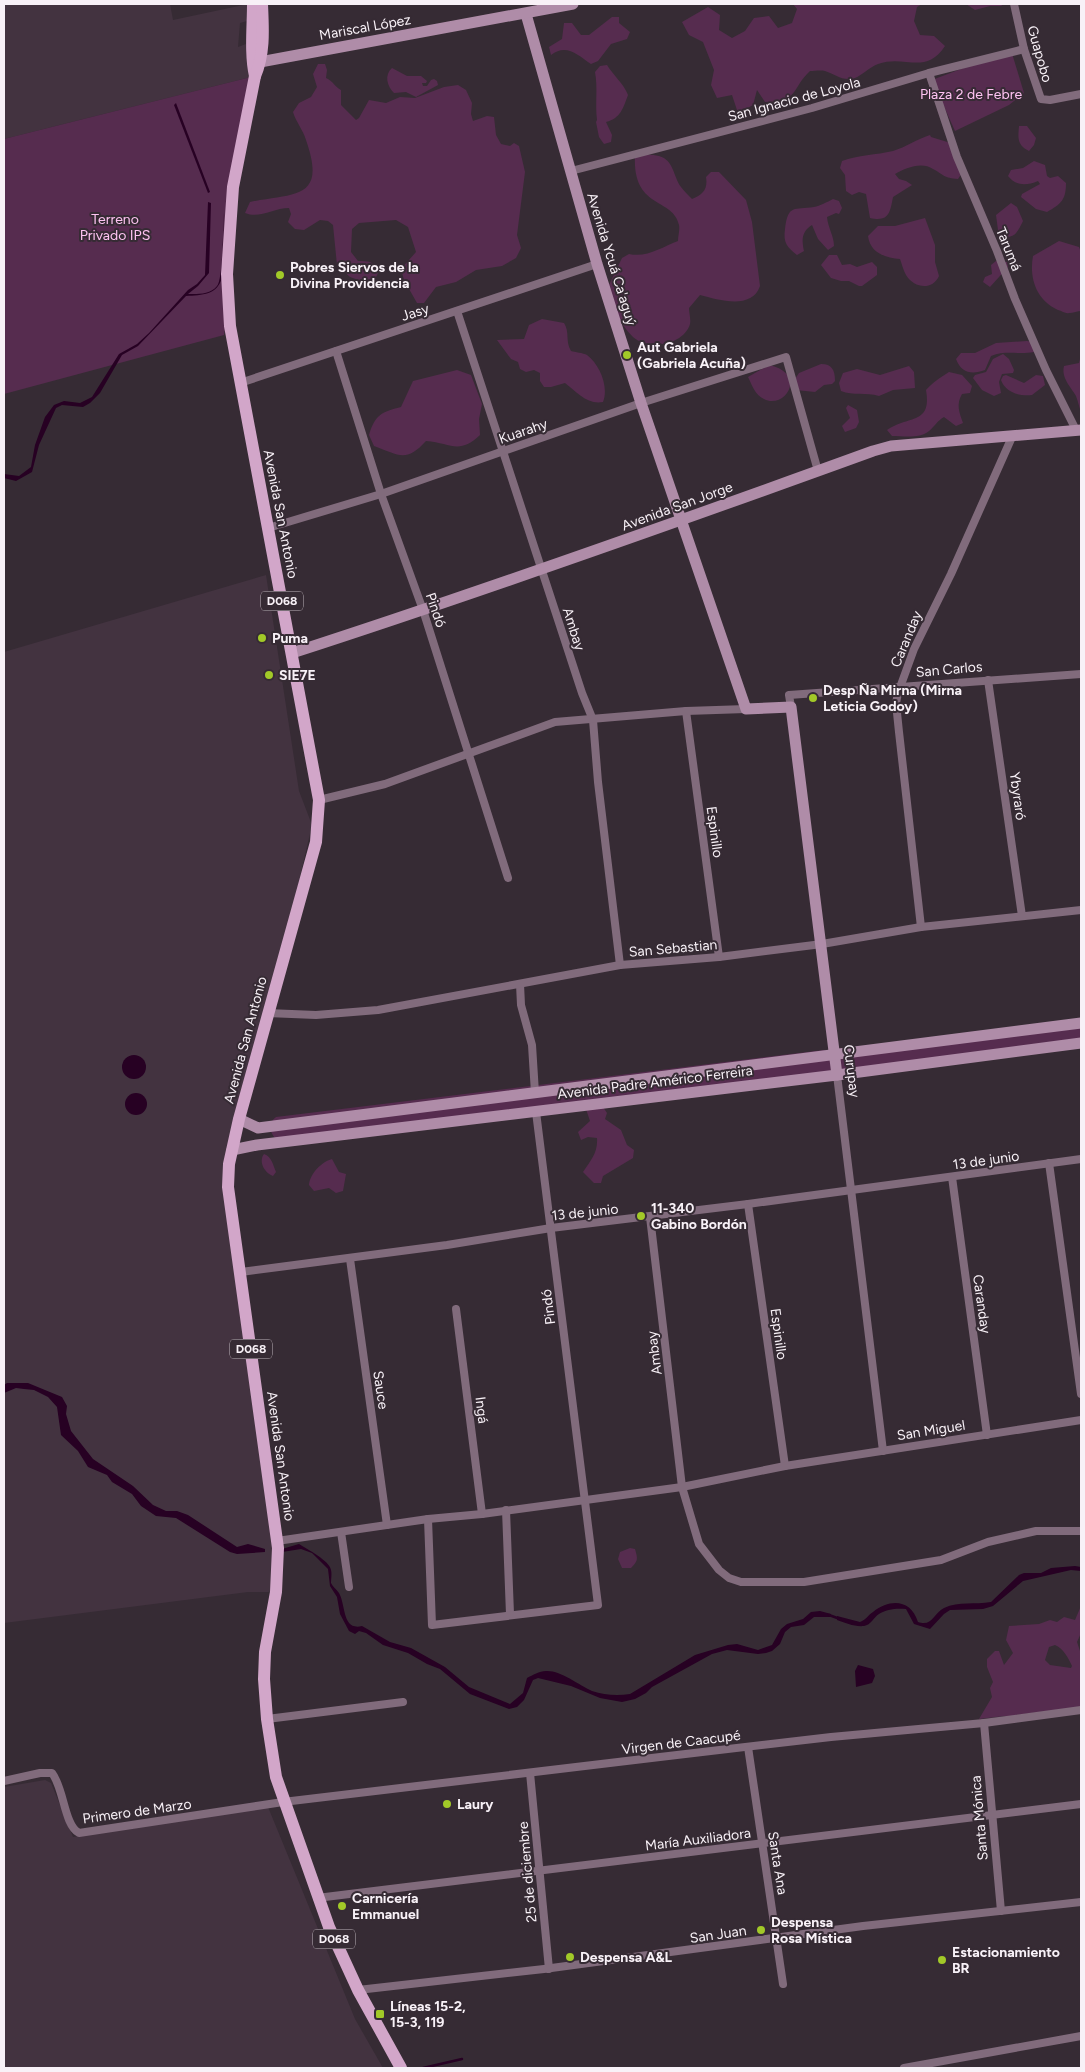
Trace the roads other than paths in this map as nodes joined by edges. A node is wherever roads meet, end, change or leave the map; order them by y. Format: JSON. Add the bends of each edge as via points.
{"nodes":[{"id":1,"x":253,"y":4,"type":"edge"},
{"id":2,"x":262,"y":4,"type":"edge"},
{"id":3,"x":1014,"y":4,"type":"edge"},
{"id":4,"x":568,"y":5,"type":"edge"},
{"id":5,"x":526,"y":14,"type":"junction"},
{"id":6,"x":1024,"y":49,"type":"junction"},
{"id":7,"x":256,"y":62,"type":"junction"},
{"id":8,"x":929,"y":73,"type":"junction"},
{"id":9,"x":1081,"y":94,"type":"edge"},
{"id":10,"x":571,"y":171,"type":"junction"},
{"id":11,"x":597,"y":264,"type":"junction"},
{"id":12,"x":457,"y":311,"type":"junction"},
{"id":13,"x":336,"y":351,"type":"junction"},
{"id":14,"x":240,"y":383,"type":"junction"},
{"id":15,"x":642,"y":403,"type":"junction"},
{"id":16,"x":1079,"y":430,"type":"edge"},
{"id":17,"x":1012,"y":437,"type":"junction"},
{"id":18,"x":504,"y":451,"type":"junction"},
{"id":19,"x":818,"y":471,"type":"junction"},
{"id":20,"x":381,"y":494,"type":"junction"},
{"id":21,"x":682,"y":521,"type":"junction"},
{"id":22,"x":268,"y":528,"type":"junction"},
{"id":23,"x":542,"y":570,"type":"junction"},
{"id":24,"x":424,"y":610,"type":"junction"},
{"id":25,"x":292,"y":653,"type":"junction"},
{"id":26,"x":1081,"y":674,"type":"edge"},
{"id":27,"x":988,"y":680,"type":"junction"},
{"id":28,"x":899,"y":688,"type":"junction"},
{"id":29,"x":790,"y":701,"type":"junction"},
{"id":30,"x":746,"y":709,"type":"junction"},
{"id":31,"x":686,"y":711,"type":"junction"},
{"id":32,"x":593,"y":720,"type":"junction"},
{"id":33,"x":468,"y":753,"type":"junction"},
{"id":34,"x":319,"y":800,"type":"junction"},
{"id":35,"x":508,"y":878,"type":"dead end"},
{"id":36,"x":1081,"y":910,"type":"edge"},
{"id":37,"x":1022,"y":916,"type":"junction"},
{"id":38,"x":921,"y":927,"type":"junction"},
{"id":39,"x":822,"y":944,"type":"junction"},
{"id":40,"x":719,"y":956,"type":"junction"},
{"id":41,"x":620,"y":964,"type":"junction"},
{"id":42,"x":520,"y":984,"type":"junction"},
{"id":43,"x":267,"y":1013,"type":"junction"},
{"id":44,"x":1081,"y":1023,"type":"edge"},
{"id":45,"x":1081,"y":1043,"type":"edge"},
{"id":46,"x":834,"y":1055,"type":"junction"},
{"id":47,"x":837,"y":1075,"type":"junction"},
{"id":48,"x":535,"y":1093,"type":"junction"},
{"id":49,"x":536,"y":1112,"type":"junction"},
{"id":50,"x":239,"y":1119,"type":"junction"},
{"id":51,"x":258,"y":1128,"type":"junction"},
{"id":52,"x":257,"y":1145,"type":"junction"},
{"id":53,"x":232,"y":1150,"type":"junction"},
{"id":54,"x":1081,"y":1159,"type":"edge"},
{"id":55,"x":1049,"y":1164,"type":"junction"},
{"id":56,"x":952,"y":1177,"type":"junction"},
{"id":57,"x":851,"y":1189,"type":"junction"},
{"id":58,"x":748,"y":1204,"type":"junction"},
{"id":59,"x":650,"y":1217,"type":"junction"},
{"id":60,"x":551,"y":1228,"type":"junction"},
{"id":61,"x":350,"y":1258,"type":"junction"},
{"id":62,"x":241,"y":1272,"type":"junction"},
{"id":63,"x":456,"y":1309,"type":"dead end"},
{"id":64,"x":1081,"y":1394,"type":"edge"},
{"id":65,"x":1081,"y":1420,"type":"edge"},
{"id":66,"x":987,"y":1435,"type":"junction"},
{"id":67,"x":883,"y":1450,"type":"junction"},
{"id":68,"x":786,"y":1466,"type":"junction"},
{"id":69,"x":682,"y":1487,"type":"junction"},
{"id":70,"x":584,"y":1499,"type":"junction"},
{"id":71,"x":506,"y":1510,"type":"junction"},
{"id":72,"x":482,"y":1514,"type":"junction"},
{"id":73,"x":428,"y":1519,"type":"junction"},
{"id":74,"x":387,"y":1525,"type":"junction"},
{"id":75,"x":1081,"y":1531,"type":"edge"},
{"id":76,"x":341,"y":1532,"type":"junction"},
{"id":77,"x":278,"y":1550,"type":"junction"},
{"id":78,"x":349,"y":1587,"type":"dead end"},
{"id":79,"x":510,"y":1614,"type":"junction"},
{"id":80,"x":403,"y":1702,"type":"dead end"},
{"id":81,"x":1081,"y":1710,"type":"edge"},
{"id":82,"x":267,"y":1719,"type":"junction"},
{"id":83,"x":984,"y":1723,"type":"junction"},
{"id":84,"x":748,"y":1747,"type":"junction"},
{"id":85,"x":530,"y":1773,"type":"junction"},
{"id":86,"x":4,"y":1781,"type":"edge"},
{"id":87,"x":283,"y":1802,"type":"junction"},
{"id":88,"x":1081,"y":1804,"type":"edge"},
{"id":89,"x":991,"y":1816,"type":"junction"},
{"id":90,"x":762,"y":1844,"type":"junction"},
{"id":91,"x":540,"y":1871,"type":"junction"},
{"id":92,"x":317,"y":1898,"type":"junction"},
{"id":93,"x":1081,"y":1902,"type":"edge"},
{"id":94,"x":1000,"y":1911,"type":"junction"},
{"id":95,"x":777,"y":1939,"type":"junction"},
{"id":96,"x":549,"y":1969,"type":"junction"},
{"id":97,"x":783,"y":1984,"type":"dead end"},
{"id":98,"x":358,"y":1990,"type":"junction"},
{"id":99,"x":1081,"y":2036,"type":"edge"},
{"id":100,"x":401,"y":2068,"type":"edge"},
{"id":101,"x":907,"y":2068,"type":"edge"}],
"edges":[{"from":1,"to":7,"type":"main road","name":"Avenida San Antonio","number":"D068"},
{"from":2,"to":7,"type":"main road","name":"Avenida San Antonio","number":"D068","via":[[263,35]]},
{"from":3,"to":6,"type":"street","name":"Guapobo"},
{"from":4,"to":5,"type":"street","name":"Mariscal López"},
{"from":5,"to":7,"type":"street","name":"Mariscal López"},
{"from":5,"to":10,"type":"street","name":"Avenida Ycuá Ca'aguý"},
{"from":6,"to":8,"type":"street","name":"San Ignacio de Loyola"},
{"from":6,"to":9,"type":"street","name":"Guapobo","via":[[1041,99]]},
{"from":7,"to":14,"type":"main road","name":"Avenida San Antonio","number":"D068","via":[[233,187],[227,274],[230,326]]},
{"from":8,"to":10,"type":"street","name":"San Ignacio de Loyola","via":[[812,108]]},
{"from":8,"to":16,"type":"street","name":"Tarumá","via":[[957,158],[1015,299],[1046,370]]},
{"from":10,"to":11,"type":"street","name":"Avenida Ycuá Ca'aguý"},
{"from":11,"to":12,"type":"street","name":"Jasy"},
{"from":11,"to":15,"type":"street","name":"Avenida Ycuá Ca'aguý"},
{"from":12,"to":13,"type":"street","name":"Jasy"},
{"from":12,"to":18,"type":"street","name":"Ambay"},
{"from":13,"to":14,"type":"street","name":"Jasy"},
{"from":13,"to":20,"type":"street","name":"Pindó"},
{"from":14,"to":22,"type":"main road","name":"Avenida San Antonio","number":"D068"},
{"from":15,"to":18,"type":"street","name":"Kuarahy"},
{"from":15,"to":19,"type":"street","name":"Kuarahy","via":[[786,357]]},
{"from":15,"to":21,"type":"street","name":"Avenida Ycuá Ca'aguý"},
{"from":16,"to":17,"type":"street","name":"Avenida San Jorge"},
{"from":17,"to":19,"type":"street","name":"Avenida San Jorge","via":[[891,446]]},
{"from":17,"to":28,"type":"street","name":"Caranday","via":[[951,574],[920,634]]},
{"from":18,"to":20,"type":"street","name":"Kuarahy"},
{"from":18,"to":23,"type":"street","name":"Ambay"},
{"from":19,"to":21,"type":"street","name":"Avenida San Jorge"},
{"from":20,"to":22,"type":"street","name":"Kuarahy"},
{"from":20,"to":24,"type":"street","name":"Pindó"},
{"from":21,"to":23,"type":"street","name":"Avenida San Jorge"},
{"from":21,"to":30,"type":"street","name":"Avenida Ycuá Ca'aguý"},
{"from":22,"to":25,"type":"main road","name":"Avenida San Antonio","number":"D068"},
{"from":23,"to":24,"type":"street","name":"Avenida San Jorge"},
{"from":23,"to":32,"type":"street","name":"Ambay"},
{"from":24,"to":25,"type":"street","name":"Avenida San Jorge"},
{"from":24,"to":33,"type":"street","name":"Pindó"},
{"from":25,"to":34,"type":"main road","name":"Avenida San Antonio","number":"D068"},
{"from":26,"to":27,"type":"street","name":"San Carlos"},
{"from":27,"to":28,"type":"street","name":"San Carlos"},
{"from":27,"to":37,"type":"street","name":"Ybyraró"},
{"from":28,"to":29,"type":"street","name":"San Carlos"},
{"from":28,"to":38,"type":"street","name":"Caranday","via":[[896,703]]},
{"from":29,"to":30,"type":"street","name":"San Carlos"},
{"from":29,"to":39,"type":"street","name":"Curupay"},
{"from":30,"to":31,"type":"street","name":"San Carlos"},
{"from":31,"to":32,"type":"street","name":"San Carlos"},
{"from":31,"to":40,"type":"street","name":"Espinillo"},
{"from":32,"to":33,"type":"street","name":"San Carlos","via":[[555,722]]},
{"from":32,"to":41,"type":"street","name":"Ambay"},
{"from":33,"to":34,"type":"street","name":"San Carlos","via":[[385,784]]},
{"from":33,"to":35,"type":"street","name":"Pindó"},
{"from":34,"to":43,"type":"main road","name":"Avenida San Antonio","number":"D068","via":[[316,842]]},
{"from":36,"to":37,"type":"street","name":"San Sebastian"},
{"from":37,"to":38,"type":"street","name":"San Sebastian"},
{"from":38,"to":39,"type":"street","name":"San Sebastian"},
{"from":39,"to":40,"type":"street","name":"San Sebastian"},
{"from":39,"to":46,"type":"street","name":"Curupay"},
{"from":40,"to":41,"type":"street","name":"San Sebastian"},
{"from":41,"to":42,"type":"street","name":"San Sebastian"},
{"from":42,"to":43,"type":"street","name":"San Sebastian","via":[[378,1010],[316,1015]]},
{"from":42,"to":48,"type":"street","via":[[521,1004],[532,1045]]},
{"from":43,"to":50,"type":"main road","name":"Avenida San Antonio","number":"D068"},
{"from":44,"to":46,"type":"street","name":"Avenida Padre Américo Ferreira"},
{"from":45,"to":47,"type":"street","name":"Avenida Padre Américo Ferreira"},
{"from":46,"to":47,"type":"street","name":"Curupay"},
{"from":46,"to":48,"type":"street","name":"Avenida Padre Américo Ferreira"},
{"from":47,"to":49,"type":"street","name":"Avenida Padre Américo Ferreira"},
{"from":47,"to":57,"type":"street","name":"Curupay"},
{"from":48,"to":51,"type":"street","name":"Avenida Padre Américo Ferreira"},
{"from":49,"to":52,"type":"street","name":"Avenida Padre Américo Ferreira"},
{"from":49,"to":60,"type":"street","name":"Pindó"},
{"from":50,"to":51,"type":"street"},
{"from":50,"to":53,"type":"main road","name":"Avenida San Antonio","number":"D068"},
{"from":51,"to":52,"type":"street"},
{"from":52,"to":53,"type":"street","name":"Avenida Padre Américo Ferreira"},
{"from":53,"to":62,"type":"main road","name":"Avenida San Antonio","number":"D068","via":[[228,1188]]},
{"from":54,"to":55,"type":"street","name":"13 de junio"},
{"from":55,"to":56,"type":"street","name":"13 de junio"},
{"from":55,"to":64,"type":"street"},
{"from":56,"to":57,"type":"street","name":"13 de junio"},
{"from":56,"to":66,"type":"street","name":"Caranday"},
{"from":57,"to":58,"type":"street","name":"13 de junio"},
{"from":57,"to":67,"type":"street","name":"Curupay"},
{"from":58,"to":59,"type":"street","name":"13 de junio"},
{"from":58,"to":68,"type":"street","name":"Espinillo"},
{"from":59,"to":60,"type":"street","name":"13 de junio"},
{"from":59,"to":69,"type":"street","name":"Ambay"},
{"from":60,"to":61,"type":"street","name":"13 de junio"},
{"from":60,"to":70,"type":"street","name":"Pindó"},
{"from":61,"to":62,"type":"street","name":"13 de junio"},
{"from":61,"to":74,"type":"street","name":"Sauce"},
{"from":62,"to":77,"type":"main road","name":"Avenida San Antonio","number":"D068"},
{"from":63,"to":72,"type":"street","name":"Ingá"},
{"from":65,"to":66,"type":"street","name":"San Miguel"},
{"from":66,"to":67,"type":"street","name":"San Miguel"},
{"from":67,"to":68,"type":"street","name":"San Miguel"},
{"from":68,"to":69,"type":"street","name":"San Miguel"},
{"from":69,"to":70,"type":"street","name":"San Miguel"},
{"from":69,"to":75,"type":"street","name":"Ambay","via":[[699,1544],[719,1570],[741,1582],[804,1582],[941,1560],[988,1542],[1036,1532]]},
{"from":70,"to":71,"type":"street","name":"San Miguel"},
{"from":70,"to":79,"type":"street","name":"Pindó","via":[[598,1605]]},
{"from":71,"to":72,"type":"street","name":"San Miguel"},
{"from":71,"to":79,"type":"street"},
{"from":72,"to":73,"type":"street","name":"San Miguel"},
{"from":73,"to":74,"type":"street","name":"San Miguel"},
{"from":73,"to":79,"type":"street","via":[[432,1625]]},
{"from":74,"to":76,"type":"street","name":"San Miguel"},
{"from":76,"to":77,"type":"street","name":"San Miguel"},
{"from":76,"to":78,"type":"street"},
{"from":77,"to":82,"type":"main road","name":"Avenida San Antonio","number":"D068","via":[[276,1592],[265,1652]]},
{"from":80,"to":82,"type":"street"},
{"from":81,"to":83,"type":"street","name":"Virgen de Caacupé"},
{"from":82,"to":87,"type":"main road","name":"Avenida San Antonio","number":"D068"},
{"from":83,"to":84,"type":"street","name":"Virgen de Caacupé"},
{"from":83,"to":89,"type":"street","name":"Santa Mónica"},
{"from":84,"to":85,"type":"street","name":"Virgen de Caacupé"},
{"from":84,"to":90,"type":"street","name":"Santa Ana"},
{"from":85,"to":87,"type":"street","name":"Virgen de Caacupé"},
{"from":85,"to":91,"type":"street","name":"25 de diciembre"},
{"from":86,"to":87,"type":"street","name":"Primero de Marzo","via":[[52,1773],[73,1828],[79,1834]]},
{"from":87,"to":92,"type":"main road","name":"Avenida San Antonio","number":"D068"},
{"from":88,"to":89,"type":"street","name":"María Auxiliadora"},
{"from":89,"to":90,"type":"street","name":"María Auxiliadora"},
{"from":89,"to":94,"type":"street","name":"Santa Mónica"},
{"from":90,"to":91,"type":"street","name":"María Auxiliadora"},
{"from":90,"to":95,"type":"street","name":"Santa Ana"},
{"from":91,"to":92,"type":"street","name":"María Auxiliadora"},
{"from":91,"to":96,"type":"street","name":"25 de diciembre"},
{"from":92,"to":98,"type":"main road","name":"Avenida San Antonio","number":"D068"},
{"from":93,"to":94,"type":"street","name":"San Juan"},
{"from":94,"to":95,"type":"street","name":"San Juan"},
{"from":95,"to":96,"type":"street","name":"San Juan"},
{"from":95,"to":97,"type":"street","name":"Santa Ana"},
{"from":96,"to":98,"type":"street","name":"San Juan"},
{"from":98,"to":100,"type":"main road","name":"Avenida San Antonio","number":"D068"},
{"from":99,"to":101,"type":"street"}]}
